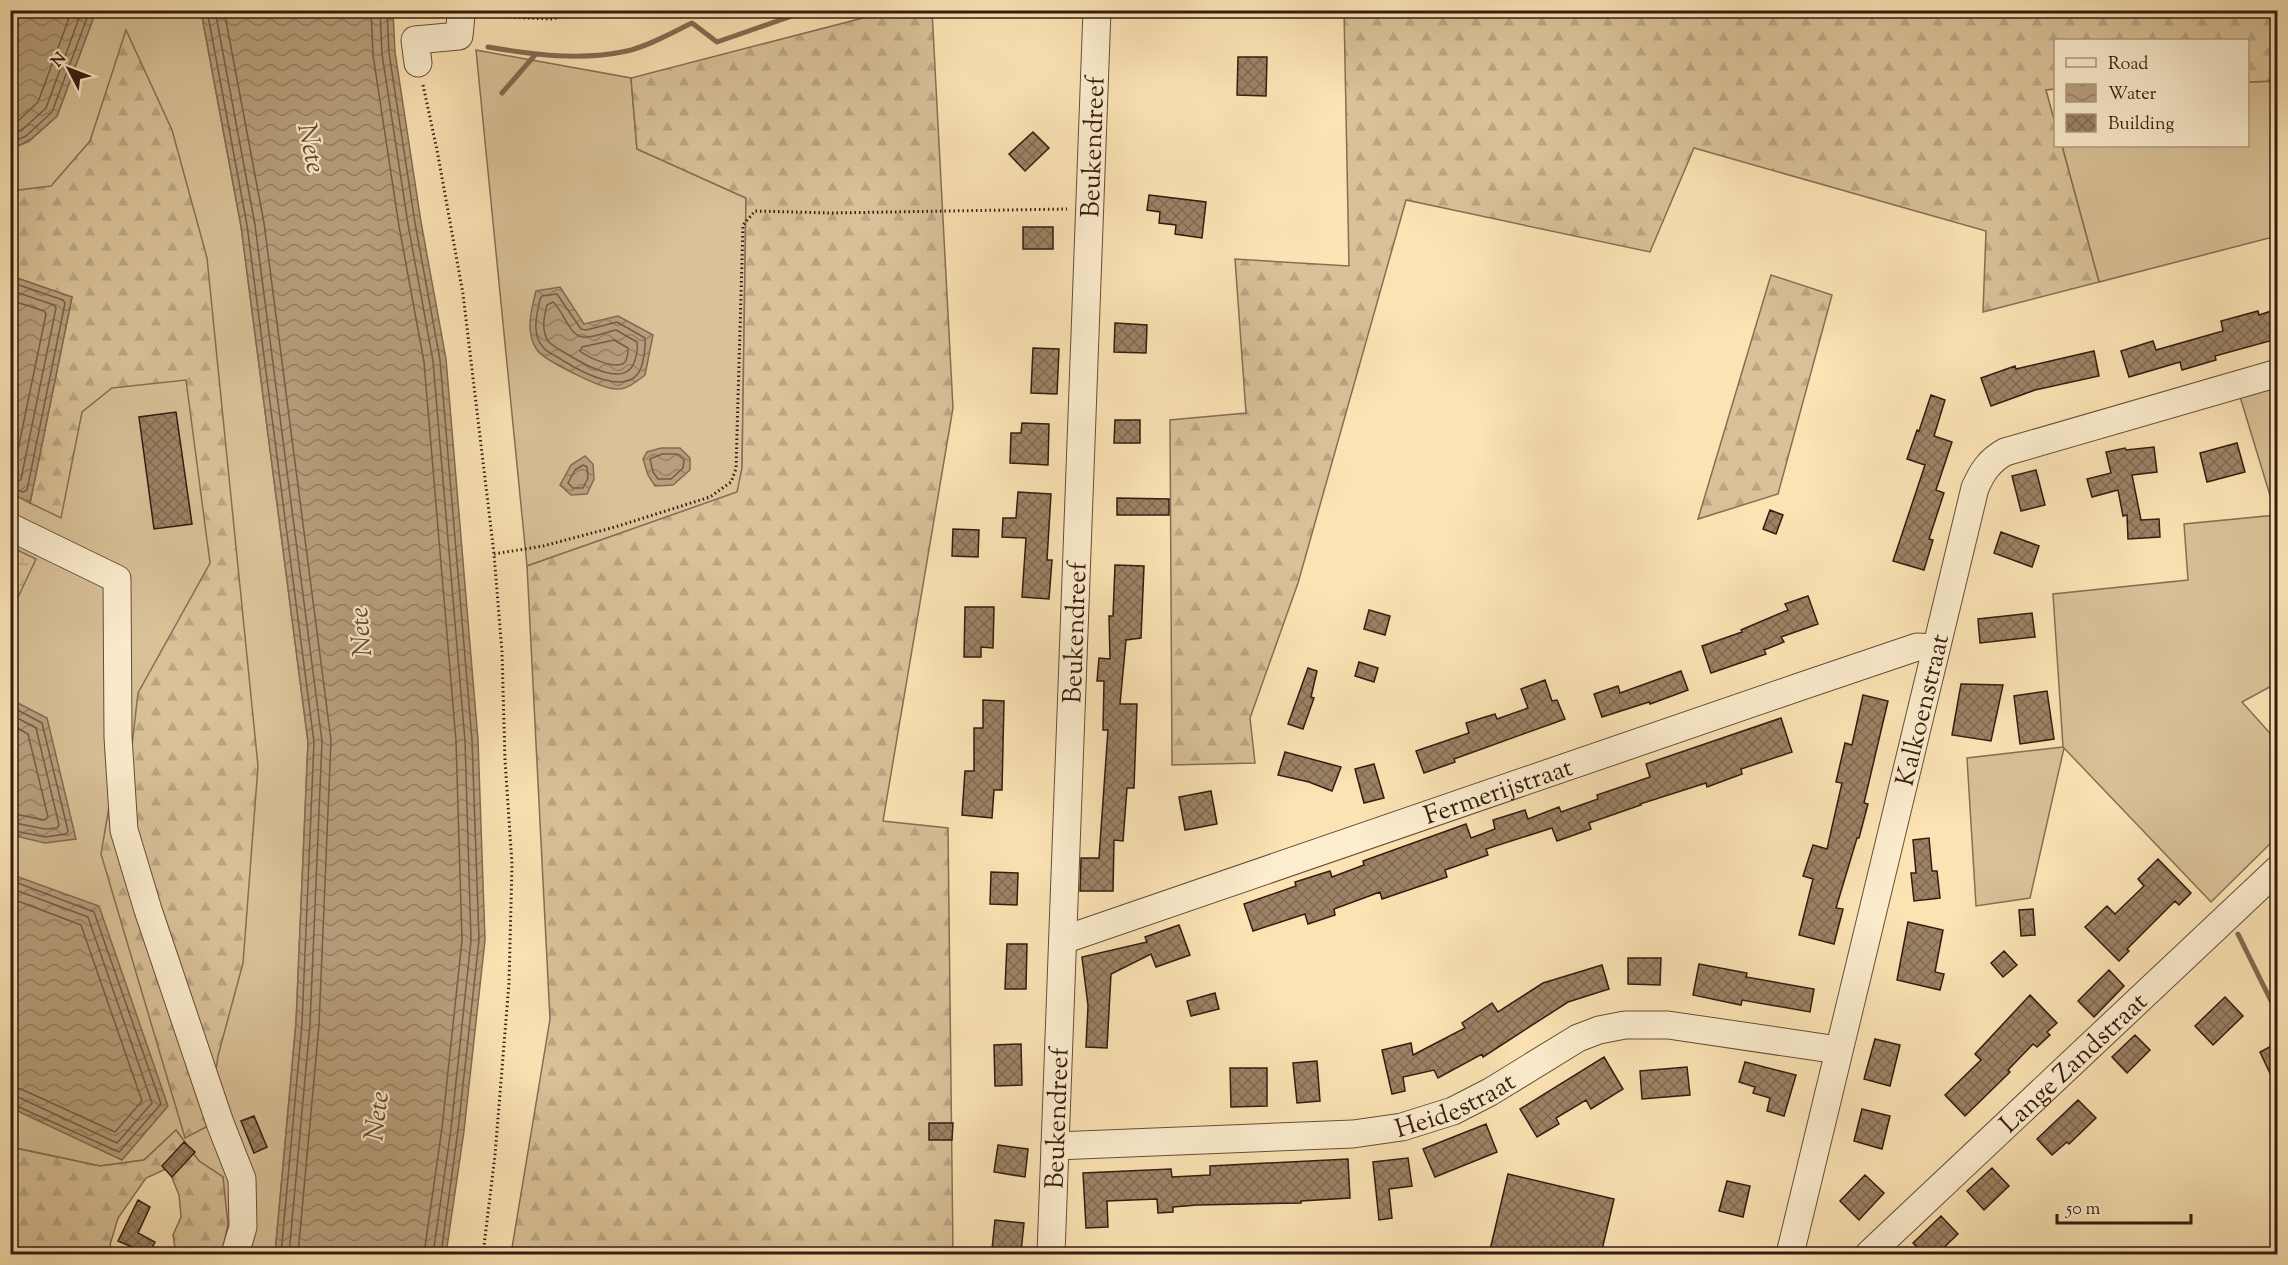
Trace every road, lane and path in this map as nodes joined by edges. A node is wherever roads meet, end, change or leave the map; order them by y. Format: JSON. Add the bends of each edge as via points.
{"nodes":[{"id":1,"x":610,"y":10,"type":"edge"},
{"id":2,"x":1097,"y":10,"type":"edge"},
{"id":3,"x":461,"y":15,"type":"joint"},
{"id":4,"x":417,"y":52,"type":"joint"},
{"id":5,"x":1091,"y":209,"type":"junction"},
{"id":6,"x":2277,"y":373,"type":"edge"},
{"id":7,"x":10,"y":527,"type":"edge"},
{"id":8,"x":494,"y":554,"type":"junction"},
{"id":9,"x":1936,"y":648,"type":"junction"},
{"id":10,"x":2277,"y":869,"type":"edge"},
{"id":11,"x":1063,"y":940,"type":"junction"},
{"id":12,"x":1838,"y":1050,"type":"junction"},
{"id":13,"x":1055,"y":1146,"type":"junction"},
{"id":14,"x":235,"y":1254,"type":"edge"},
{"id":15,"x":483,"y":1254,"type":"edge"},
{"id":16,"x":1051,"y":1254,"type":"edge"},
{"id":17,"x":1790,"y":1254,"type":"edge"},
{"id":18,"x":1869,"y":1254,"type":"edge"}],
"edges":[{"from":1,"to":3,"type":"path","via":[[550,19]]},
{"from":2,"to":5,"type":"street","name":"Beukendreef"},
{"from":3,"to":4,"type":"street","via":[[459,36]]},
{"from":4,"to":8,"type":"path","via":[[463,294]]},
{"from":5,"to":8,"type":"path","via":[[755,211],[743,225],[736,468],[731,482],[710,497],[626,524],[543,546]]},
{"from":5,"to":11,"type":"street","name":"Beukendreef"},
{"from":6,"to":9,"type":"street","name":"Kalkoenstraat","via":[[2018,447],[1996,457],[1975,488]]},
{"from":7,"to":14,"type":"street","via":[[117,579],[118,737],[124,830],[220,1123],[243,1179],[243,1227]]},
{"from":8,"to":15,"type":"path","via":[[512,864],[503,1065]]},
{"from":9,"to":11,"type":"street","name":"Fermerijstraat","via":[[1917,647],[1787,690]]},
{"from":9,"to":12,"type":"street","name":"Kalkoenstraat"},
{"from":10,"to":18,"type":"street","name":"Lange Zandstraat"},
{"from":11,"to":13,"type":"street","name":"Beukendreef"},
{"from":12,"to":13,"type":"street","name":"Heidestraat","via":[[1668,1025],[1625,1025],[1578,1038],[1454,1111],[1402,1127],[1353,1134]]},
{"from":12,"to":17,"type":"street","name":"Kalkoenstraat"},
{"from":13,"to":16,"type":"street","name":"Beukendreef"}]}
